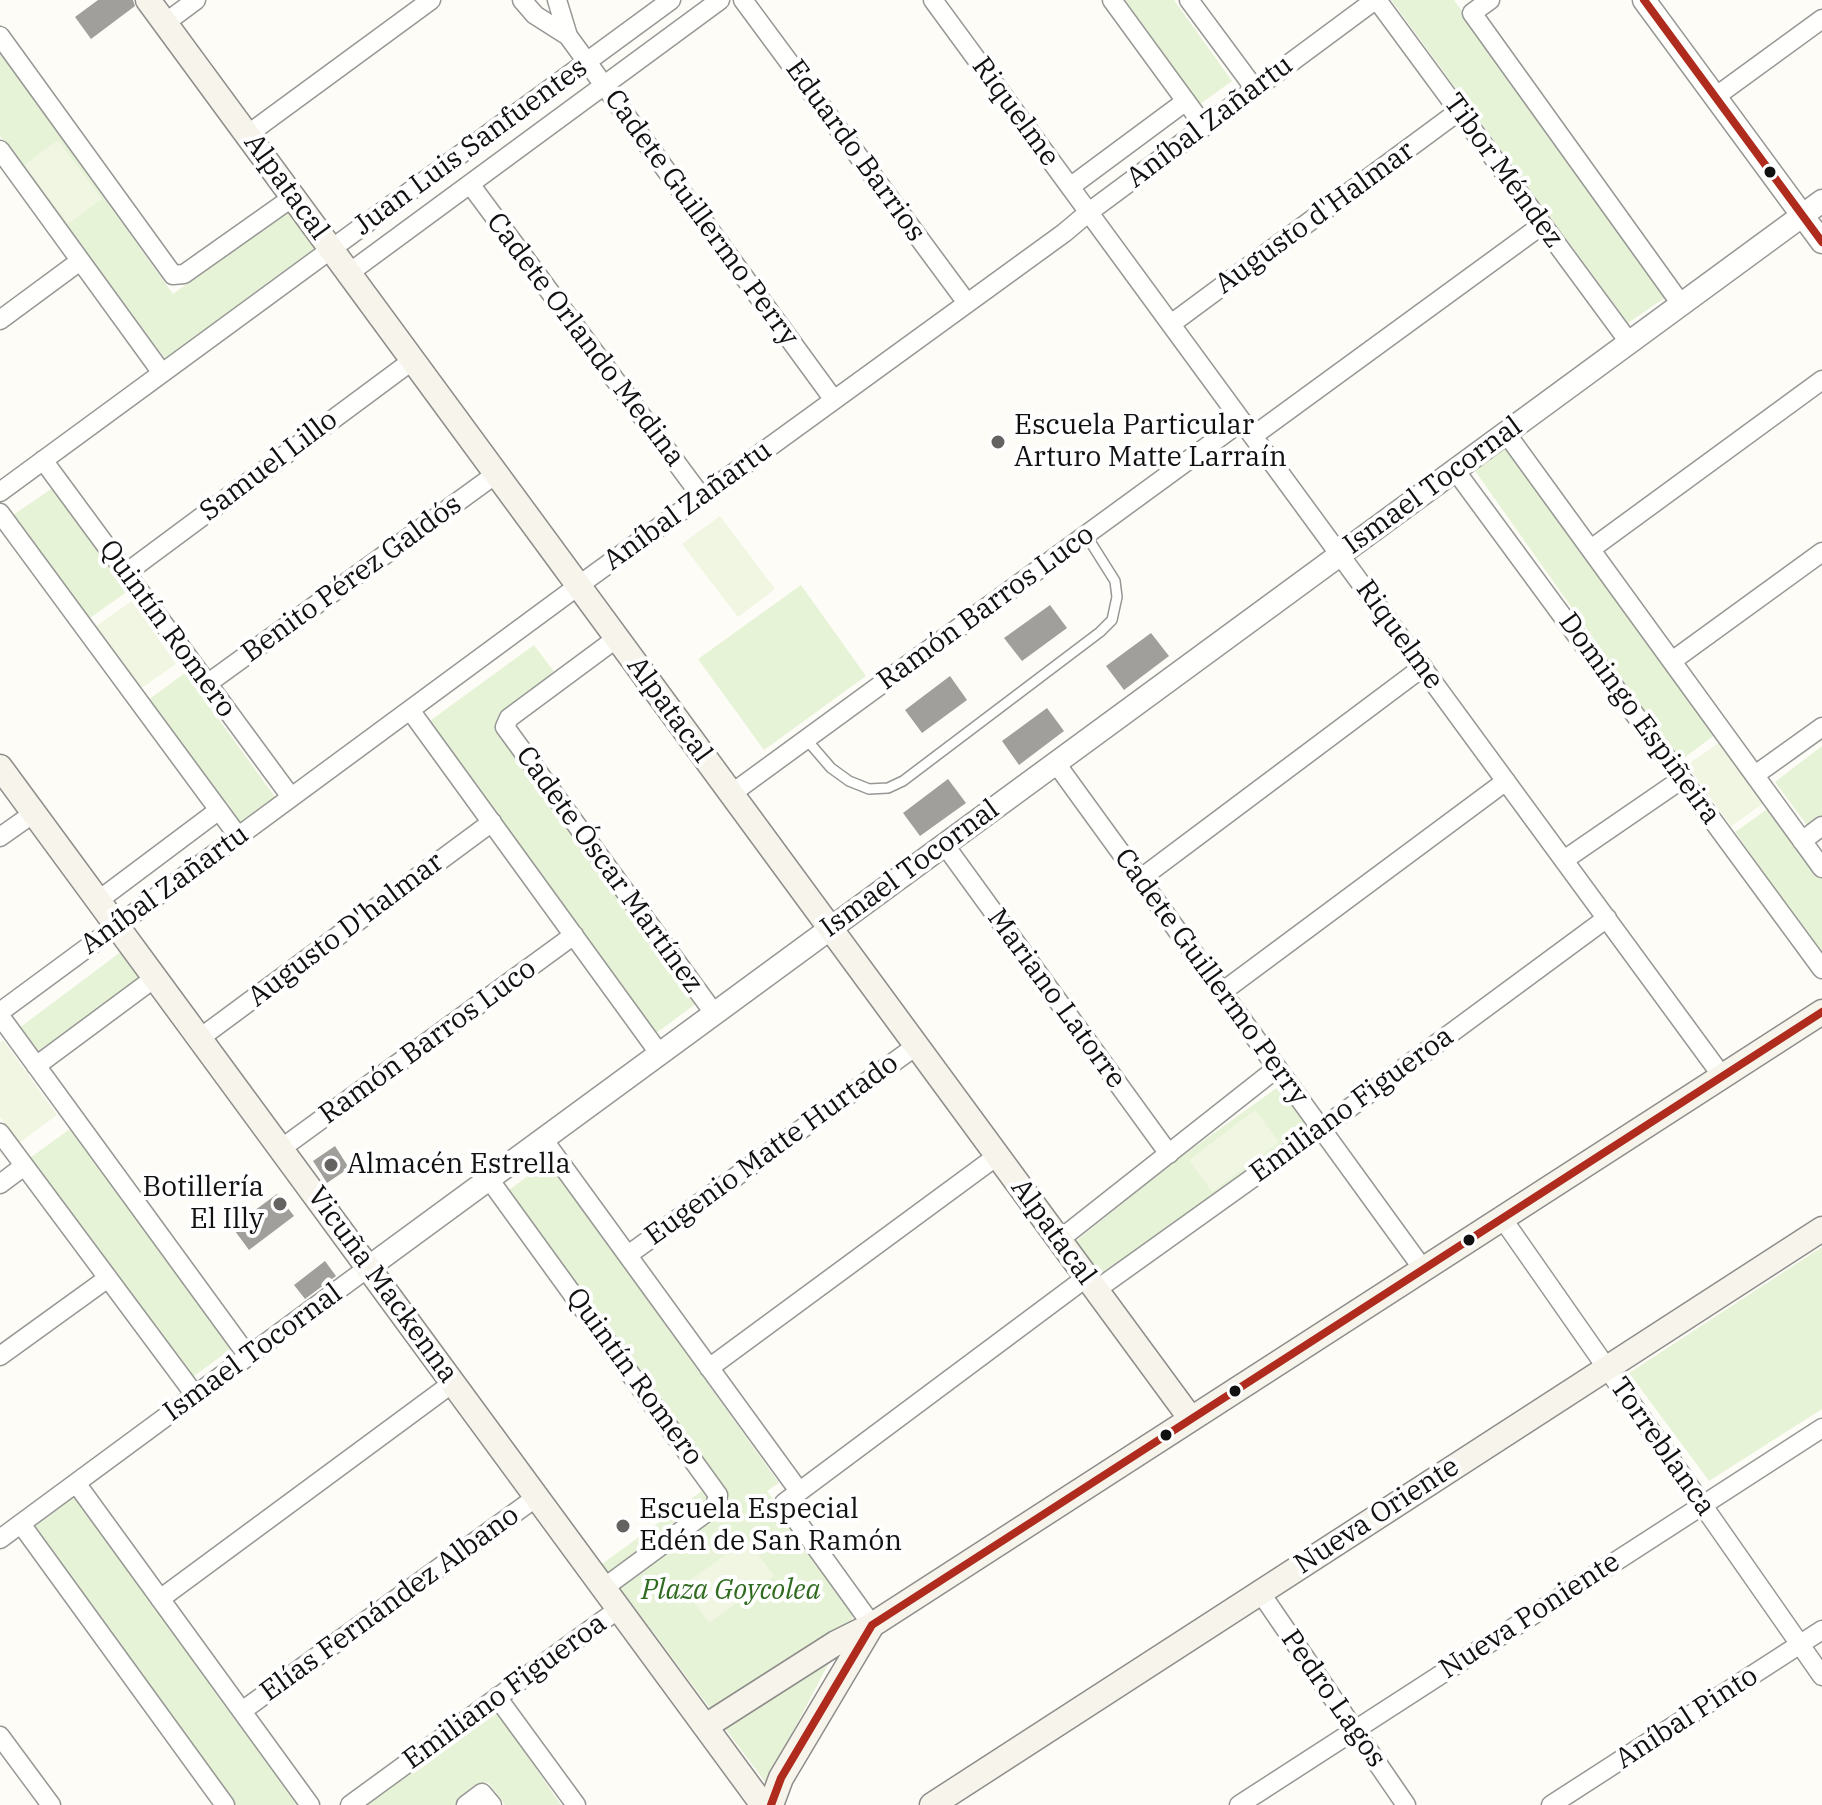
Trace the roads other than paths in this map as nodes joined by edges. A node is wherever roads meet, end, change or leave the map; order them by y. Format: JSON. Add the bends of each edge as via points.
{"nodes":[{"id":1,"x":148,"y":0,"type":"edge"},
{"id":2,"x":196,"y":0,"type":"edge"},
{"id":3,"x":431,"y":0,"type":"edge"},
{"id":4,"x":522,"y":0,"type":"edge"},
{"id":5,"x":557,"y":0,"type":"edge"},
{"id":6,"x":671,"y":0,"type":"edge"},
{"id":7,"x":720,"y":0,"type":"edge"},
{"id":8,"x":743,"y":0,"type":"edge"},
{"id":9,"x":933,"y":0,"type":"edge"},
{"id":10,"x":1112,"y":0,"type":"edge"},
{"id":11,"x":1189,"y":0,"type":"edge"},
{"id":12,"x":1376,"y":0,"type":"edge"},
{"id":13,"x":1490,"y":0,"type":"edge"},
{"id":14,"x":1644,"y":0,"type":"edge"},
{"id":15,"x":1822,"y":19,"type":"edge"},
{"id":16,"x":165,"y":23,"type":"junction"},
{"id":17,"x":0,"y":36,"type":"edge"},
{"id":18,"x":568,"y":36,"type":"junction"},
{"id":19,"x":587,"y":62,"type":"junction"},
{"id":20,"x":604,"y":85,"type":"junction"},
{"id":21,"x":1255,"y":89,"type":"junction"},
{"id":22,"x":1715,"y":97,"type":"junction"},
{"id":23,"x":1186,"y":101,"type":"junction"},
{"id":24,"x":1459,"y":111,"type":"junction"},
{"id":25,"x":1204,"y":126,"type":"junction"},
{"id":26,"x":247,"y":135,"type":"junction"},
{"id":27,"x":0,"y":150,"type":"edge"},
{"id":28,"x":470,"y":184,"type":"junction"},
{"id":29,"x":1070,"y":187,"type":"junction"},
{"id":30,"x":293,"y":197,"type":"junction"},
{"id":31,"x":1822,"y":201,"type":"edge"},
{"id":32,"x":1089,"y":212,"type":"junction"},
{"id":33,"x":1802,"y":216,"type":"junction"},
{"id":34,"x":1542,"y":225,"type":"junction"},
{"id":35,"x":1822,"y":242,"type":"edge"},
{"id":36,"x":331,"y":249,"type":"junction"},
{"id":37,"x":80,"y":261,"type":"junction"},
{"id":38,"x":349,"y":273,"type":"junction"},
{"id":39,"x":967,"y":303,"type":"junction"},
{"id":40,"x":1681,"y":304,"type":"junction"},
{"id":41,"x":0,"y":320,"type":"edge"},
{"id":42,"x":1171,"y":324,"type":"junction"},
{"id":43,"x":1629,"y":342,"type":"junction"},
{"id":44,"x":413,"y":360,"type":"junction"},
{"id":45,"x":162,"y":373,"type":"junction"},
{"id":46,"x":1822,"y":380,"type":"edge"},
{"id":47,"x":834,"y":400,"type":"junction"},
{"id":48,"x":1247,"y":428,"type":"junction"},
{"id":49,"x":1506,"y":433,"type":"junction"},
{"id":50,"x":43,"y":460,"type":"junction"},
{"id":51,"x":1455,"y":470,"type":"junction"},
{"id":52,"x":496,"y":474,"type":"junction"},
{"id":53,"x":0,"y":492,"type":"edge"},
{"id":54,"x":701,"y":496,"type":"junction"},
{"id":55,"x":3,"y":524,"type":"edge"},
{"id":56,"x":1086,"y":535,"type":"junction"},
{"id":57,"x":1591,"y":549,"type":"junction"},
{"id":58,"x":1822,"y":552,"type":"edge"},
{"id":59,"x":1340,"y":554,"type":"junction"},
{"id":60,"x":126,"y":573,"type":"junction"},
{"id":61,"x":578,"y":586,"type":"junction"},
{"id":62,"x":617,"y":638,"type":"junction"},
{"id":63,"x":1672,"y":661,"type":"junction"},
{"id":64,"x":1423,"y":667,"type":"junction"},
{"id":65,"x":207,"y":684,"type":"junction"},
{"id":66,"x":410,"y":710,"type":"junction"},
{"id":67,"x":1822,"y":727,"type":"edge"},
{"id":68,"x":806,"y":739,"type":"junction"},
{"id":69,"x":1055,"y":762,"type":"junction"},
{"id":70,"x":0,"y":767,"type":"edge"},
{"id":71,"x":1755,"y":775,"type":"junction"},
{"id":72,"x":1682,"y":779,"type":"junction"},
{"id":73,"x":1506,"y":781,"type":"junction"},
{"id":74,"x":731,"y":794,"type":"junction"},
{"id":75,"x":291,"y":797,"type":"junction"},
{"id":76,"x":219,"y":810,"type":"junction"},
{"id":77,"x":34,"y":813,"type":"junction"},
{"id":78,"x":492,"y":822,"type":"junction"},
{"id":79,"x":1822,"y":826,"type":"edge"},
{"id":80,"x":238,"y":836,"type":"junction"},
{"id":81,"x":0,"y":837,"type":"edge"},
{"id":82,"x":1802,"y":841,"type":"junction"},
{"id":83,"x":944,"y":844,"type":"junction"},
{"id":84,"x":1564,"y":860,"type":"junction"},
{"id":85,"x":1822,"y":868,"type":"edge"},
{"id":86,"x":1140,"y":879,"type":"junction"},
{"id":87,"x":99,"y":900,"type":"junction"},
{"id":88,"x":1607,"y":918,"type":"junction"},
{"id":89,"x":117,"y":925,"type":"junction"},
{"id":90,"x":829,"y":927,"type":"junction"},
{"id":91,"x":574,"y":935,"type":"junction"},
{"id":92,"x":1822,"y":969,"type":"edge"},
{"id":93,"x":156,"y":977,"type":"junction"},
{"id":94,"x":1222,"y":992,"type":"junction"},
{"id":95,"x":1822,"y":1012,"type":"edge"},
{"id":96,"x":714,"y":1013,"type":"junction"},
{"id":97,"x":0,"y":1014,"type":"edge"},
{"id":98,"x":200,"y":1038,"type":"junction"},
{"id":99,"x":916,"y":1046,"type":"junction"},
{"id":100,"x":659,"y":1053,"type":"junction"},
{"id":101,"x":36,"y":1066,"type":"junction"},
{"id":102,"x":1277,"y":1068,"type":"junction"},
{"id":103,"x":1722,"y":1076,"type":"junction"},
{"id":104,"x":1321,"y":1129,"type":"junction"},
{"id":105,"x":0,"y":1133,"type":"edge"},
{"id":106,"x":543,"y":1139,"type":"junction"},
{"id":107,"x":282,"y":1148,"type":"junction"},
{"id":108,"x":1169,"y":1154,"type":"junction"},
{"id":109,"x":997,"y":1156,"type":"junction"},
{"id":110,"x":24,"y":1166,"type":"junction"},
{"id":111,"x":489,"y":1179,"type":"junction"},
{"id":112,"x":0,"y":1184,"type":"edge"},
{"id":113,"x":1502,"y":1218,"type":"junction"},
{"id":114,"x":1822,"y":1229,"type":"edge"},
{"id":115,"x":1059,"y":1240,"type":"junction"},
{"id":116,"x":628,"y":1255,"type":"junction"},
{"id":117,"x":369,"y":1267,"type":"junction"},
{"id":118,"x":1423,"y":1269,"type":"junction"},
{"id":119,"x":108,"y":1278,"type":"junction"},
{"id":120,"x":1092,"y":1284,"type":"junction"},
{"id":121,"x":0,"y":1356,"type":"edge"},
{"id":122,"x":248,"y":1356,"type":"junction"},
{"id":123,"x":1606,"y":1367,"type":"junction"},
{"id":124,"x":709,"y":1368,"type":"junction"},
{"id":125,"x":454,"y":1382,"type":"junction"},
{"id":126,"x":195,"y":1395,"type":"junction"},
{"id":127,"x":1191,"y":1419,"type":"junction"},
{"id":128,"x":1822,"y":1428,"type":"edge"},
{"id":129,"x":76,"y":1483,"type":"junction"},
{"id":130,"x":538,"y":1496,"type":"junction"},
{"id":131,"x":792,"y":1497,"type":"junction"},
{"id":132,"x":1702,"y":1505,"type":"junction"},
{"id":133,"x":21,"y":1524,"type":"junction"},
{"id":134,"x":0,"y":1539,"type":"edge"},
{"id":135,"x":605,"y":1587,"type":"junction"},
{"id":136,"x":1260,"y":1592,"type":"junction"},
{"id":137,"x":160,"y":1599,"type":"junction"},
{"id":138,"x":620,"y":1608,"type":"junction"},
{"id":139,"x":872,"y":1625,"type":"junction"},
{"id":140,"x":1822,"y":1630,"type":"edge"},
{"id":141,"x":1800,"y":1645,"type":"junction"},
{"id":142,"x":1822,"y":1676,"type":"edge"},
{"id":143,"x":497,"y":1697,"type":"junction"},
{"id":144,"x":242,"y":1711,"type":"junction"},
{"id":145,"x":706,"y":1726,"type":"junction"},
{"id":146,"x":1354,"y":1730,"type":"junction"},
{"id":147,"x":0,"y":1736,"type":"edge"},
{"id":148,"x":487,"y":1799,"type":"edge"},
{"id":149,"x":51,"y":1805,"type":"edge"},
{"id":150,"x":225,"y":1805,"type":"edge"},
{"id":151,"x":310,"y":1805,"type":"edge"},
{"id":152,"x":350,"y":1805,"type":"edge"},
{"id":153,"x":466,"y":1805,"type":"edge"},
{"id":154,"x":576,"y":1805,"type":"edge"},
{"id":155,"x":763,"y":1805,"type":"edge"},
{"id":156,"x":771,"y":1805,"type":"edge"},
{"id":157,"x":932,"y":1805,"type":"edge"},
{"id":158,"x":1239,"y":1805,"type":"edge"},
{"id":159,"x":1406,"y":1805,"type":"edge"},
{"id":160,"x":1551,"y":1805,"type":"edge"}],
"edges":[{"from":1,"to":16,"type":"main road","name":"Alpatacal"},
{"from":2,"to":16,"type":"street"},
{"from":3,"to":26,"type":"street"},
{"from":4,"to":18,"type":"street","name":"Cadete Guillermo Perry"},
{"from":5,"to":18,"type":"street","name":"Cadete Guillermo Perry"},
{"from":6,"to":19,"type":"street","name":"Juan Luis Sanfuentes"},
{"from":7,"to":20,"type":"street","name":"Juan Luis Sanfuentes"},
{"from":8,"to":39,"type":"street","name":"Eduardo Barrios"},
{"from":9,"to":29,"type":"street","name":"Riquelme"},
{"from":10,"to":23,"type":"street"},
{"from":11,"to":21,"type":"street"},
{"from":12,"to":21,"type":"street","name":"Aníbal Zañartu"},
{"from":12,"to":24,"type":"street","name":"Tibor Méndez"},
{"from":13,"to":40,"type":"street","via":[[1472,13]]},
{"from":14,"to":22,"type":"street"},
{"from":15,"to":22,"type":"street"},
{"from":16,"to":26,"type":"main road","name":"Alpatacal"},
{"from":17,"to":30,"type":"street","via":[[177,276]]},
{"from":18,"to":19,"type":"street","name":"Cadete Guillermo Perry"},
{"from":19,"to":20,"type":"street","name":"Cadete Guillermo Perry"},
{"from":19,"to":36,"type":"street","name":"Juan Luis Sanfuentes"},
{"from":20,"to":28,"type":"street","name":"Juan Luis Sanfuentes"},
{"from":20,"to":47,"type":"street","name":"Cadete Guillermo Perry"},
{"from":21,"to":25,"type":"street","name":"Aníbal Zañartu"},
{"from":22,"to":33,"type":"street"},
{"from":23,"to":25,"type":"street"},
{"from":23,"to":29,"type":"street","name":"Aníbal Zañartu"},
{"from":24,"to":34,"type":"street","name":"Tibor Méndez"},
{"from":24,"to":42,"type":"street","name":"Augusto d'Halmar"},
{"from":25,"to":32,"type":"street","name":"Aníbal Zañartu"},
{"from":26,"to":30,"type":"main road","name":"Alpatacal"},
{"from":27,"to":37,"type":"street"},
{"from":28,"to":38,"type":"street","name":"Juan Luis Sanfuentes"},
{"from":28,"to":54,"type":"street","name":"Cadete Orlando Medina"},
{"from":29,"to":32,"type":"street","name":"Riquelme"},
{"from":30,"to":36,"type":"main road","name":"Alpatacal"},
{"from":31,"to":33,"type":"street","name":"Ismael Tocornal"},
{"from":32,"to":39,"type":"street","name":"Aníbal Zañartu"},
{"from":32,"to":42,"type":"street","name":"Riquelme"},
{"from":33,"to":35,"type":"street"},
{"from":33,"to":40,"type":"street","name":"Ismael Tocornal"},
{"from":34,"to":43,"type":"street","name":"Tibor Méndez"},
{"from":34,"to":48,"type":"street","name":"Ramón Barros Luco"},
{"from":36,"to":38,"type":"main road","name":"Alpatacal"},
{"from":36,"to":45,"type":"street","name":"Juan Luis Sanfuentes"},
{"from":37,"to":41,"type":"street"},
{"from":37,"to":45,"type":"street"},
{"from":38,"to":44,"type":"main road","name":"Alpatacal"},
{"from":39,"to":47,"type":"street","name":"Aníbal Zañartu"},
{"from":40,"to":43,"type":"street","name":"Ismael Tocornal"},
{"from":42,"to":48,"type":"street","name":"Riquelme"},
{"from":43,"to":49,"type":"street","name":"Ismael Tocornal"},
{"from":44,"to":52,"type":"main road","name":"Alpatacal"},
{"from":44,"to":60,"type":"street","name":"Samuel Lillo"},
{"from":45,"to":50,"type":"street","name":"Juan Luis Sanfuentes"},
{"from":46,"to":57,"type":"street"},
{"from":47,"to":54,"type":"street","name":"Aníbal Zañartu"},
{"from":48,"to":56,"type":"street","name":"Ramón Barros Luco"},
{"from":48,"to":59,"type":"street","name":"Riquelme"},
{"from":49,"to":51,"type":"street","name":"Ismael Tocornal"},
{"from":49,"to":57,"type":"street"},
{"from":50,"to":53,"type":"street","name":"Juan Luis Sanfuentes"},
{"from":50,"to":60,"type":"street","name":"Quintín Romero"},
{"from":51,"to":59,"type":"street","name":"Ismael Tocornal"},
{"from":51,"to":72,"type":"street","name":"Domingo Espiñeira"},
{"from":52,"to":61,"type":"main road","name":"Alpatacal"},
{"from":52,"to":65,"type":"street","name":"Benito Pérez Galdós"},
{"from":54,"to":61,"type":"street","name":"Aníbal Zañartu"},
{"from":55,"to":76,"type":"street"},
{"from":56,"to":68,"type":"street","name":"Ramón Barros Luco"},
{"from":56,"to":68,"type":"lane","via":[[1115,581],[1112,620],[903,781],[869,789],[849,781]]},
{"from":57,"to":63,"type":"street"},
{"from":58,"to":63,"type":"street"},
{"from":59,"to":64,"type":"street","name":"Riquelme"},
{"from":59,"to":69,"type":"street","name":"Ismael Tocornal"},
{"from":60,"to":65,"type":"street","name":"Quintín Romero"},
{"from":61,"to":62,"type":"main road","name":"Alpatacal"},
{"from":61,"to":66,"type":"street","name":"Aníbal Zañartu"},
{"from":62,"to":74,"type":"main road","name":"Alpatacal"},
{"from":62,"to":96,"type":"street","name":"Cadete Óscar Martínez","via":[[509,718],[505,727]]},
{"from":63,"to":71,"type":"street"},
{"from":64,"to":73,"type":"street","name":"Riquelme"},
{"from":64,"to":86,"type":"street"},
{"from":65,"to":75,"type":"street","name":"Quintín Romero"},
{"from":66,"to":75,"type":"street","name":"Aníbal Zañartu"},
{"from":66,"to":78,"type":"street"},
{"from":67,"to":71,"type":"street"},
{"from":68,"to":74,"type":"street","name":"Ramón Barros Luco"},
{"from":69,"to":83,"type":"street","name":"Ismael Tocornal"},
{"from":69,"to":86,"type":"street","name":"Cadete Guillermo Perry"},
{"from":70,"to":77,"type":"main road","name":"Vicuña Mackenna"},
{"from":71,"to":82,"type":"street"},
{"from":72,"to":84,"type":"street"},
{"from":72,"to":92,"type":"street","name":"Domingo Espiñeira"},
{"from":73,"to":84,"type":"street","name":"Riquelme"},
{"from":73,"to":94,"type":"street"},
{"from":74,"to":90,"type":"main road","name":"Alpatacal"},
{"from":75,"to":80,"type":"street","name":"Aníbal Zañartu"},
{"from":76,"to":80,"type":"street"},
{"from":76,"to":87,"type":"street","name":"Aníbal Zañartu"},
{"from":77,"to":81,"type":"street"},
{"from":77,"to":87,"type":"main road","name":"Vicuña Mackenna"},
{"from":78,"to":91,"type":"street"},
{"from":78,"to":98,"type":"street","name":"Augusto D'halmar"},
{"from":79,"to":82,"type":"street"},
{"from":80,"to":89,"type":"street","name":"Aníbal Zañartu"},
{"from":82,"to":85,"type":"street"},
{"from":83,"to":90,"type":"street","name":"Ismael Tocornal"},
{"from":83,"to":108,"type":"street","name":"Mariano Latorre"},
{"from":84,"to":88,"type":"street","name":"Riquelme"},
{"from":86,"to":94,"type":"street","name":"Cadete Guillermo Perry"},
{"from":87,"to":89,"type":"main road","name":"Vicuña Mackenna"},
{"from":88,"to":103,"type":"street","name":"Riquelme"},
{"from":88,"to":104,"type":"street","name":"Emiliano Figueroa"},
{"from":89,"to":93,"type":"main road","name":"Vicuña Mackenna"},
{"from":89,"to":97,"type":"street","name":"Aníbal Zañartu"},
{"from":90,"to":96,"type":"street","name":"Ismael Tocornal"},
{"from":90,"to":99,"type":"main road","name":"Alpatacal"},
{"from":91,"to":100,"type":"street"},
{"from":91,"to":107,"type":"street","name":"Ramón Barros Luco"},
{"from":93,"to":98,"type":"main road","name":"Vicuña Mackenna"},
{"from":93,"to":101,"type":"street"},
{"from":94,"to":102,"type":"street","name":"Cadete Guillermo Perry"},
{"from":95,"to":103,"type":"main road"},
{"from":96,"to":100,"type":"street","name":"Ismael Tocornal"},
{"from":97,"to":101,"type":"street"},
{"from":98,"to":107,"type":"main road","name":"Vicuña Mackenna"},
{"from":99,"to":109,"type":"main road","name":"Alpatacal"},
{"from":99,"to":116,"type":"street","name":"Eugenio Matte Hurtado"},
{"from":100,"to":106,"type":"street","name":"Ismael Tocornal"},
{"from":101,"to":122,"type":"street"},
{"from":102,"to":104,"type":"street","name":"Cadete Guillermo Perry"},
{"from":102,"to":108,"type":"street"},
{"from":103,"to":113,"type":"main road"},
{"from":104,"to":118,"type":"street","name":"Cadete Guillermo Perry"},
{"from":104,"to":120,"type":"street","name":"Emiliano Figueroa"},
{"from":105,"to":110,"type":"street"},
{"from":106,"to":111,"type":"street","name":"Ismael Tocornal"},
{"from":106,"to":116,"type":"street"},
{"from":107,"to":117,"type":"main road","name":"Vicuña Mackenna"},
{"from":108,"to":115,"type":"street"},
{"from":109,"to":115,"type":"main road","name":"Alpatacal"},
{"from":109,"to":124,"type":"street"},
{"from":110,"to":112,"type":"street"},
{"from":110,"to":119,"type":"street"},
{"from":111,"to":117,"type":"street","name":"Ismael Tocornal"},
{"from":111,"to":135,"type":"street","name":"Quintín Romero","via":[[718,1495],[710,1511]]},
{"from":113,"to":118,"type":"main road"},
{"from":113,"to":123,"type":"street","name":"Torreblanca"},
{"from":114,"to":123,"type":"main road","name":"Nueva Oriente"},
{"from":115,"to":120,"type":"main road","name":"Alpatacal"},
{"from":116,"to":124,"type":"street"},
{"from":117,"to":122,"type":"street","name":"Ismael Tocornal"},
{"from":117,"to":125,"type":"main road","name":"Vicuña Mackenna"},
{"from":118,"to":127,"type":"main road"},
{"from":119,"to":121,"type":"street"},
{"from":119,"to":126,"type":"street"},
{"from":120,"to":127,"type":"main road","name":"Alpatacal"},
{"from":120,"to":131,"type":"street","name":"Emiliano Figueroa"},
{"from":122,"to":126,"type":"street","name":"Ismael Tocornal"},
{"from":123,"to":132,"type":"street","name":"Torreblanca"},
{"from":123,"to":136,"type":"main road","name":"Nueva Oriente"},
{"from":124,"to":131,"type":"street"},
{"from":125,"to":130,"type":"main road","name":"Vicuña Mackenna"},
{"from":125,"to":137,"type":"street"},
{"from":126,"to":129,"type":"street","name":"Ismael Tocornal"},
{"from":127,"to":139,"type":"main road"},
{"from":128,"to":132,"type":"street","name":"Nueva Poniente"},
{"from":129,"to":133,"type":"street","name":"Ismael Tocornal"},
{"from":129,"to":137,"type":"street"},
{"from":130,"to":135,"type":"main road","name":"Vicuña Mackenna"},
{"from":130,"to":144,"type":"street","name":"Elías Fernández Albano"},
{"from":131,"to":139,"type":"street"},
{"from":132,"to":141,"type":"street","name":"Torreblanca"},
{"from":132,"to":146,"type":"street","name":"Nueva Poniente"},
{"from":133,"to":134,"type":"street","name":"Ismael Tocornal"},
{"from":133,"to":150,"type":"street"},
{"from":135,"to":138,"type":"main road","name":"Vicuña Mackenna"},
{"from":136,"to":146,"type":"street","name":"Pedro Lagos"},
{"from":136,"to":157,"type":"main road","name":"Nueva Oriente"},
{"from":137,"to":144,"type":"street"},
{"from":138,"to":143,"type":"street","name":"Emiliano Figueroa"},
{"from":138,"to":145,"type":"main road","name":"Vicuña Mackenna"},
{"from":139,"to":145,"type":"main road"},
{"from":139,"to":156,"type":"main road","via":[[781,1778]]},
{"from":140,"to":141,"type":"street","name":"Aníbal Pinto"},
{"from":141,"to":142,"type":"street","name":"Torreblanca"},
{"from":141,"to":160,"type":"street","name":"Aníbal Pinto"},
{"from":143,"to":152,"type":"street","name":"Emiliano Figueroa"},
{"from":143,"to":154,"type":"street"},
{"from":144,"to":151,"type":"street"},
{"from":145,"to":155,"type":"main road","name":"Vicuña Mackenna"},
{"from":146,"to":158,"type":"street","name":"Nueva Poniente"},
{"from":146,"to":159,"type":"street","name":"Pedro Lagos"},
{"from":147,"to":149,"type":"street"},
{"from":148,"to":153,"type":"street"}]}
